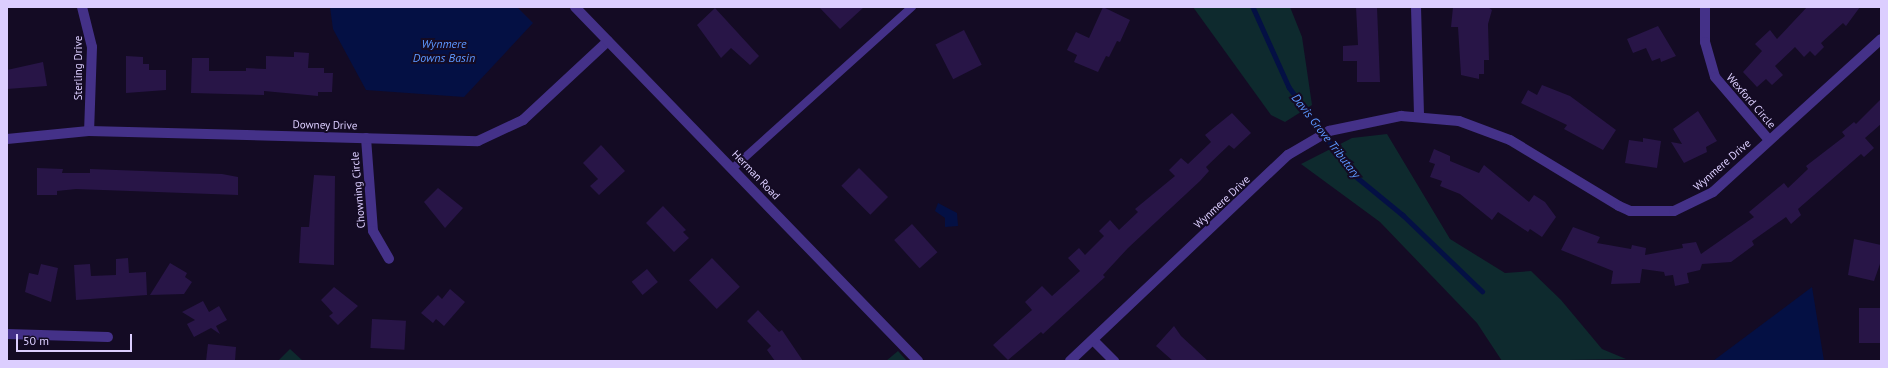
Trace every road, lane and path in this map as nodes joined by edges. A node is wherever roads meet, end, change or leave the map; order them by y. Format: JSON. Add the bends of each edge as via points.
{"nodes":[{"id":1,"x":82,"y":7,"type":"edge"},
{"id":2,"x":575,"y":7,"type":"edge"},
{"id":3,"x":912,"y":7,"type":"edge"},
{"id":4,"x":1416,"y":7,"type":"edge"},
{"id":5,"x":1705,"y":7,"type":"edge"},
{"id":6,"x":1881,"y":39,"type":"edge"},
{"id":7,"x":608,"y":42,"type":"junction"},
{"id":8,"x":1419,"y":114,"type":"junction"},
{"id":9,"x":90,"y":131,"type":"junction"},
{"id":10,"x":366,"y":138,"type":"junction"},
{"id":11,"x":7,"y":140,"type":"edge"},
{"id":12,"x":1769,"y":140,"type":"junction"},
{"id":13,"x":732,"y":169,"type":"junction"},
{"id":14,"x":389,"y":259,"type":"dead end"},
{"id":15,"x":7,"y":334,"type":"edge"},
{"id":16,"x":108,"y":337,"type":"dead end"},
{"id":17,"x":1093,"y":340,"type":"junction"},
{"id":18,"x":918,"y":361,"type":"edge"},
{"id":19,"x":1070,"y":361,"type":"edge"},
{"id":20,"x":1114,"y":361,"type":"edge"}],
"edges":[{"from":1,"to":9,"type":"street","name":"Sterling Drive","via":[[92,47]]},
{"from":2,"to":7,"type":"street","name":"Herman Road"},
{"from":3,"to":13,"type":"lane"},
{"from":4,"to":8,"type":"street"},
{"from":5,"to":12,"type":"street","name":"Wexford Circle","via":[[1705,42],[1715,77]]},
{"from":6,"to":12,"type":"street","name":"Wynmere Drive"},
{"from":7,"to":10,"type":"street","name":"Downey Drive","via":[[523,120],[499,134],[478,141],[458,142]]},
{"from":7,"to":13,"type":"street","name":"Herman Road"},
{"from":8,"to":12,"type":"street","name":"Wynmere Drive","via":[[1459,121],[1510,140],[1630,211],[1674,211],[1703,199]]},
{"from":8,"to":17,"type":"street","name":"Wynmere Drive","via":[[1329,131],[1288,155]]},
{"from":9,"to":10,"type":"street","name":"Downey Drive"},
{"from":9,"to":11,"type":"street","name":"Downey Drive"},
{"from":10,"to":14,"type":"street","name":"Chowning Circle","via":[[373,231]]},
{"from":13,"to":18,"type":"street","name":"Herman Road"},
{"from":15,"to":16,"type":"street"},
{"from":17,"to":19,"type":"street","name":"Wynmere Drive"},
{"from":17,"to":20,"type":"street"}]}
